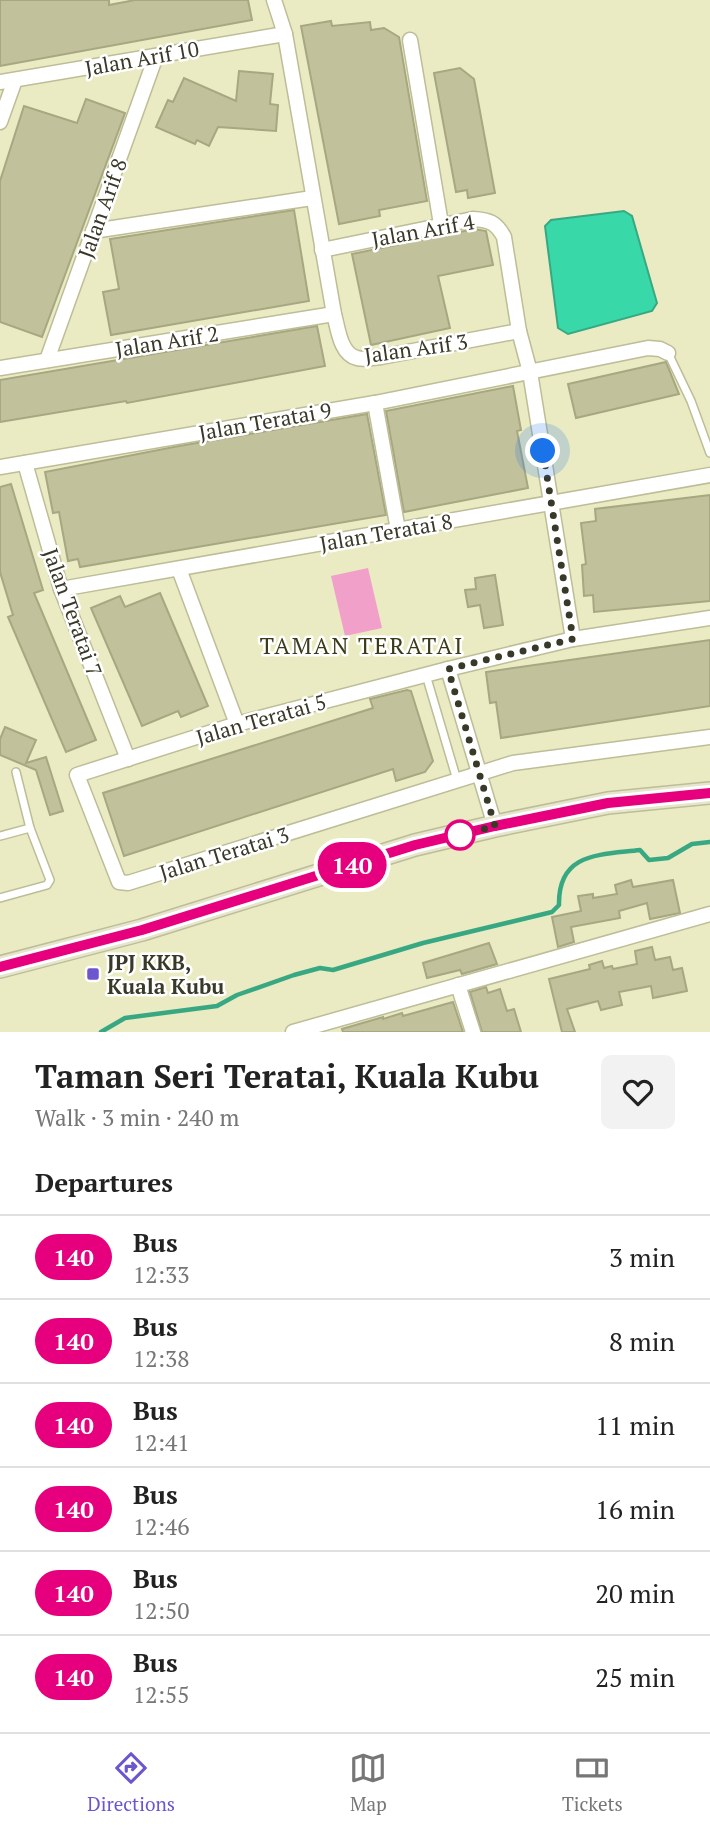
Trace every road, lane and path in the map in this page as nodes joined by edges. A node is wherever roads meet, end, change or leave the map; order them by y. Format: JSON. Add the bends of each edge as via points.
{"nodes":[{"id":1,"x":274,"y":0,"type":"edge"},
{"id":2,"x":285,"y":34,"type":"junction"},
{"id":3,"x":410,"y":40,"type":"dead end"},
{"id":4,"x":156,"y":56,"type":"junction"},
{"id":5,"x":7,"y":81,"type":"edge"},
{"id":6,"x":0,"y":122,"type":"edge"},
{"id":7,"x":312,"y":198,"type":"junction"},
{"id":8,"x":441,"y":224,"type":"junction"},
{"id":9,"x":93,"y":231,"type":"junction"},
{"id":10,"x":322,"y":250,"type":"junction"},
{"id":11,"x":334,"y":314,"type":"junction"},
{"id":12,"x":519,"y":331,"type":"junction"},
{"id":13,"x":668,"y":353,"type":"joint"},
{"id":14,"x":47,"y":360,"type":"junction"},
{"id":15,"x":0,"y":368,"type":"edge"},
{"id":16,"x":530,"y":372,"type":"junction"},
{"id":17,"x":375,"y":403,"type":"junction"},
{"id":18,"x":710,"y":453,"type":"edge"},
{"id":19,"x":25,"y":463,"type":"junction"},
{"id":20,"x":0,"y":467,"type":"edge"},
{"id":21,"x":710,"y":475,"type":"edge"},
{"id":22,"x":551,"y":503,"type":"junction"},
{"id":23,"x":398,"y":530,"type":"junction"},
{"id":24,"x":179,"y":569,"type":"junction"},
{"id":25,"x":61,"y":589,"type":"junction"},
{"id":26,"x":710,"y":618,"type":"edge"},
{"id":27,"x":573,"y":639,"type":"junction"},
{"id":28,"x":448,"y":669,"type":"junction"},
{"id":29,"x":425,"y":674,"type":"junction"},
{"id":30,"x":237,"y":724,"type":"junction"},
{"id":31,"x":710,"y":737,"type":"edge"},
{"id":32,"x":128,"y":758,"type":"junction"},
{"id":33,"x":16,"y":772,"type":"dead end"},
{"id":34,"x":479,"y":773,"type":"junction"},
{"id":35,"x":76,"y":775,"type":"joint"},
{"id":36,"x":457,"y":780,"type":"junction"},
{"id":37,"x":710,"y":793,"type":"edge"},
{"id":38,"x":495,"y":826,"type":"junction"},
{"id":39,"x":30,"y":828,"type":"junction"},
{"id":40,"x":0,"y":836,"type":"edge"},
{"id":41,"x":0,"y":898,"type":"edge"},
{"id":42,"x":710,"y":914,"type":"edge"},
{"id":43,"x":0,"y":967,"type":"edge"},
{"id":44,"x":458,"y":985,"type":"junction"},
{"id":45,"x":293,"y":1032,"type":"edge"},
{"id":46,"x":473,"y":1032,"type":"edge"}],
"edges":[{"from":1,"to":2,"type":"street","name":"Jalan Arif 3"},
{"from":2,"to":4,"type":"street","name":"Jalan Arif 10"},
{"from":2,"to":7,"type":"street","name":"Jalan Arif 3"},
{"from":3,"to":8,"type":"street"},
{"from":4,"to":5,"type":"street","name":"Jalan Arif 10"},
{"from":4,"to":9,"type":"street","name":"Jalan Arif 8"},
{"from":5,"to":6,"type":"street"},
{"from":7,"to":9,"type":"street"},
{"from":7,"to":10,"type":"street","name":"Jalan Arif 3"},
{"from":8,"to":10,"type":"street","name":"Jalan Arif 4"},
{"from":8,"to":12,"type":"street","name":"Jalan Arif 4","via":[[486,219],[498,225],[504,237]]},
{"from":9,"to":14,"type":"street","name":"Jalan Arif 8"},
{"from":10,"to":11,"type":"street","name":"Jalan Arif 3"},
{"from":11,"to":12,"type":"street","name":"Jalan Arif 3","via":[[341,342],[357,359]]},
{"from":11,"to":14,"type":"street","name":"Jalan Arif 2"},
{"from":12,"to":16,"type":"street","name":"Jalan Arif 4"},
{"from":13,"to":16,"type":"street","name":"Jalan Teratai 9","via":[[648,348]]},
{"from":13,"to":18,"type":"lane"},
{"from":14,"to":15,"type":"street","name":"Jalan Arif 2"},
{"from":16,"to":17,"type":"street","name":"Jalan Teratai 9"},
{"from":16,"to":22,"type":"street","name":"Jalan Arif 4"},
{"from":17,"to":19,"type":"street","name":"Jalan Teratai 9"},
{"from":17,"to":23,"type":"street"},
{"from":19,"to":20,"type":"street","name":"Jalan Teratai 9"},
{"from":19,"to":25,"type":"street","name":"Jalan Teratai 7"},
{"from":21,"to":22,"type":"street","name":"Jalan Teratai 8"},
{"from":22,"to":23,"type":"street","name":"Jalan Teratai 8"},
{"from":22,"to":27,"type":"street","name":"Jalan Arif 4"},
{"from":23,"to":24,"type":"street","name":"Jalan Teratai 8"},
{"from":24,"to":25,"type":"street","name":"Jalan Teratai 8"},
{"from":24,"to":30,"type":"street"},
{"from":25,"to":32,"type":"street","name":"Jalan Teratai 7"},
{"from":26,"to":27,"type":"street","name":"Jalan Teratai 5"},
{"from":27,"to":28,"type":"street","name":"Jalan Teratai 5"},
{"from":28,"to":29,"type":"street","name":"Jalan Teratai 5"},
{"from":28,"to":34,"type":"street"},
{"from":29,"to":30,"type":"street","name":"Jalan Teratai 5"},
{"from":29,"to":36,"type":"lane"},
{"from":30,"to":32,"type":"street","name":"Jalan Teratai 5"},
{"from":31,"to":34,"type":"street","name":"Jalan Teratai 3","via":[[547,757]]},
{"from":32,"to":35,"type":"street","name":"Jalan Teratai 5"},
{"from":33,"to":39,"type":"lane"},
{"from":34,"to":36,"type":"street","name":"Jalan Teratai 3"},
{"from":34,"to":38,"type":"street"},
{"from":35,"to":36,"type":"street","name":"Jalan Teratai 3","via":[[119,882],[128,883]]},
{"from":37,"to":38,"type":"main road","via":[[608,803]]},
{"from":38,"to":43,"type":"main road","via":[[415,845],[142,930]]},
{"from":39,"to":40,"type":"lane"},
{"from":39,"to":41,"type":"lane","via":[[50,880],[47,885]]},
{"from":42,"to":44,"type":"street"},
{"from":44,"to":45,"type":"street"},
{"from":44,"to":46,"type":"street"}]}
